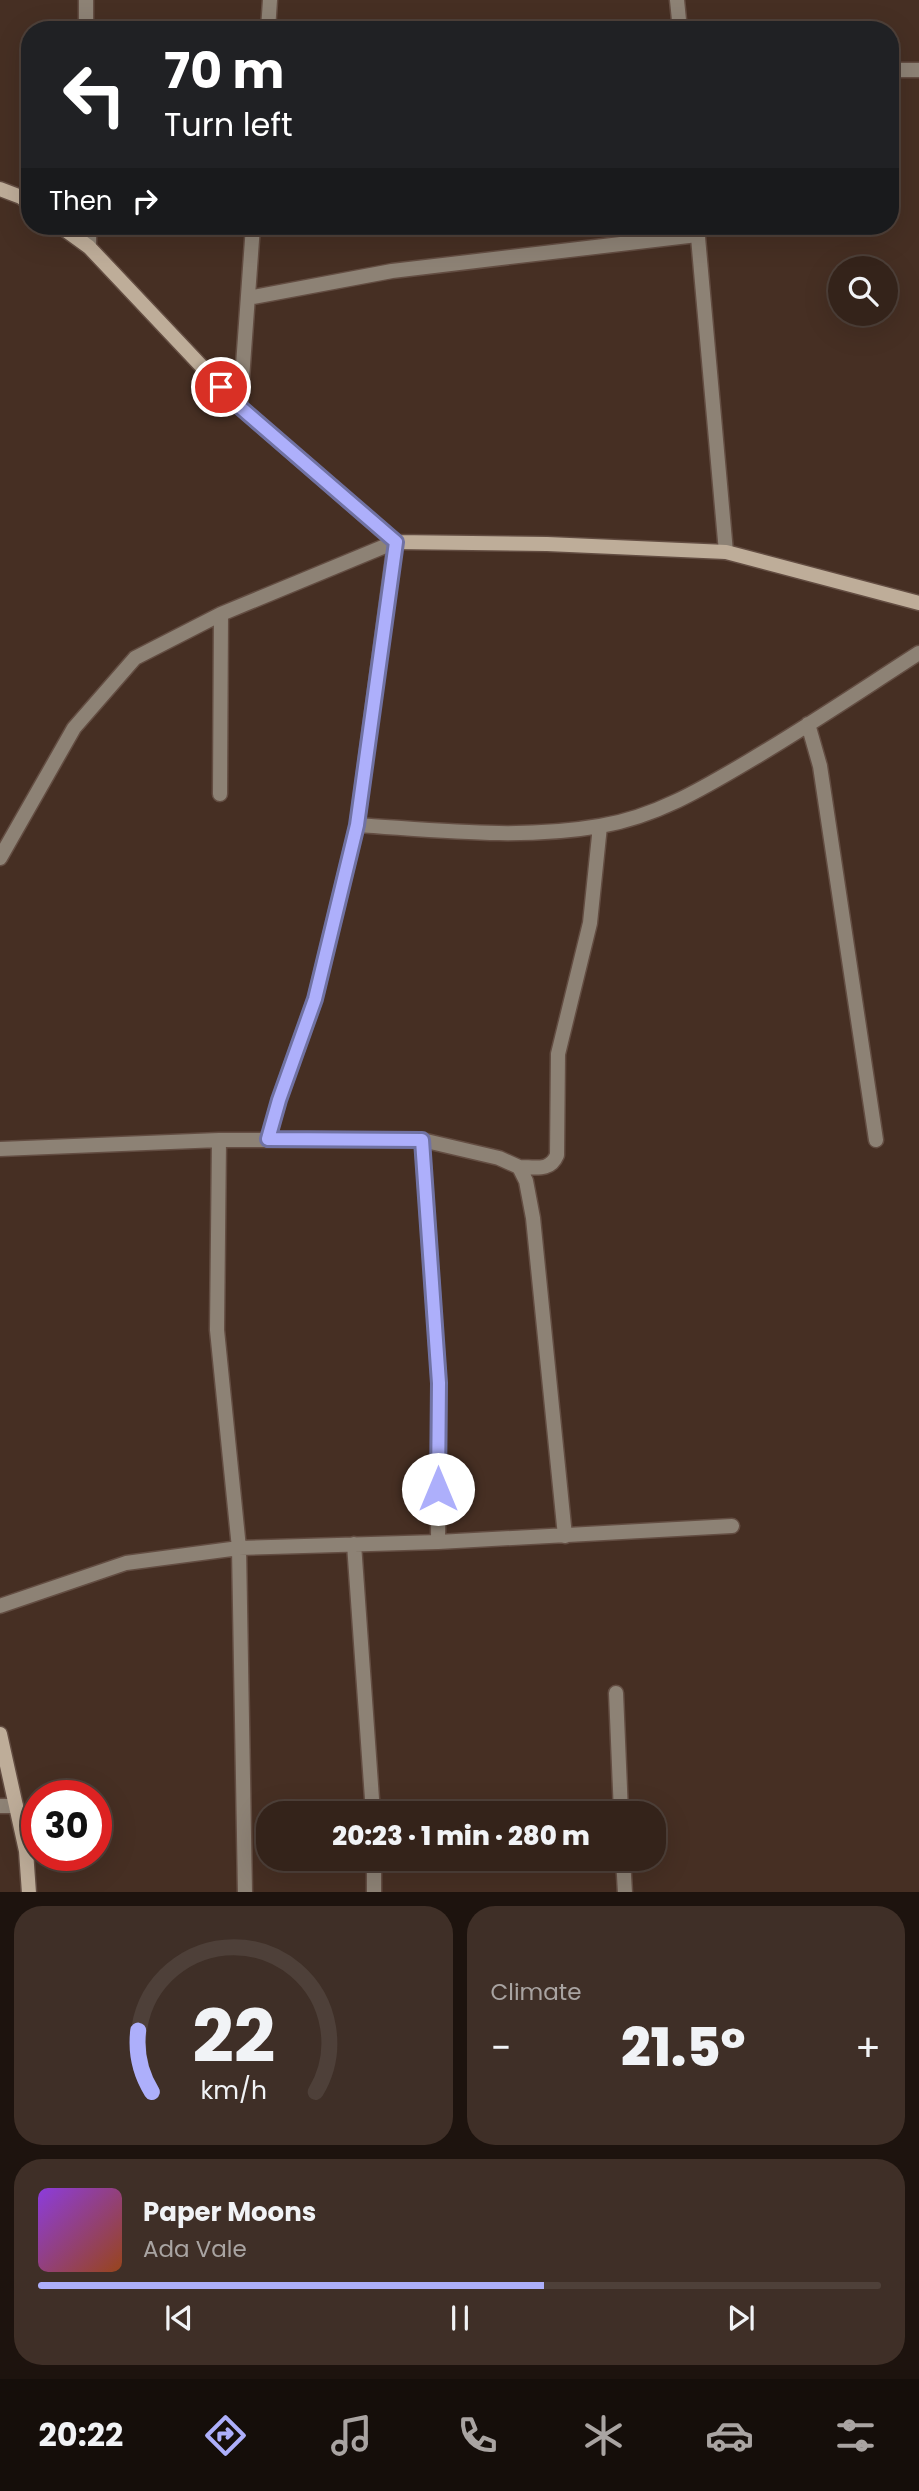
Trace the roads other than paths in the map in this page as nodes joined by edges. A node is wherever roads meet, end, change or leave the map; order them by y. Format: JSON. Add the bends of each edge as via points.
{"nodes":[{"id":1,"x":86,"y":0,"type":"edge"},
{"id":2,"x":270,"y":0,"type":"edge"},
{"id":3,"x":677,"y":0,"type":"edge"},
{"id":4,"x":86,"y":21,"type":"edge"},
{"id":5,"x":269,"y":21,"type":"edge"},
{"id":6,"x":679,"y":21,"type":"edge"},
{"id":7,"x":899,"y":70,"type":"edge"},
{"id":8,"x":919,"y":70,"type":"edge"},
{"id":9,"x":0,"y":189,"type":"edge"},
{"id":10,"x":21,"y":197,"type":"edge"},
{"id":11,"x":72,"y":235,"type":"edge"},
{"id":12,"x":89,"y":235,"type":"edge"},
{"id":13,"x":252,"y":235,"type":"edge"},
{"id":14,"x":660,"y":235,"type":"edge"},
{"id":15,"x":697,"y":235,"type":"edge"},
{"id":16,"x":89,"y":247,"type":"junction"},
{"id":17,"x":248,"y":298,"type":"junction"},
{"id":18,"x":240,"y":407,"type":"junction"},
{"id":19,"x":396,"y":542,"type":"junction"},
{"id":20,"x":726,"y":552,"type":"junction"},
{"id":21,"x":919,"y":603,"type":"edge"},
{"id":22,"x":221,"y":614,"type":"junction"},
{"id":23,"x":919,"y":653,"type":"edge"},
{"id":24,"x":808,"y":724,"type":"junction"},
{"id":25,"x":220,"y":794,"type":"dead end"},
{"id":26,"x":357,"y":825,"type":"junction"},
{"id":27,"x":600,"y":826,"type":"junction"},
{"id":28,"x":0,"y":858,"type":"edge"},
{"id":29,"x":268,"y":1139,"type":"junction"},
{"id":30,"x":219,"y":1140,"type":"junction"},
{"id":31,"x":422,"y":1140,"type":"junction"},
{"id":32,"x":876,"y":1140,"type":"dead end"},
{"id":33,"x":0,"y":1149,"type":"edge"},
{"id":34,"x":519,"y":1167,"type":"junction"},
{"id":35,"x":732,"y":1526,"type":"dead end"},
{"id":36,"x":565,"y":1535,"type":"junction"},
{"id":37,"x":438,"y":1542,"type":"junction"},
{"id":38,"x":354,"y":1544,"type":"junction"},
{"id":39,"x":239,"y":1548,"type":"junction"},
{"id":40,"x":0,"y":1606,"type":"edge"},
{"id":41,"x":616,"y":1693,"type":"dead end"},
{"id":42,"x":0,"y":1734,"type":"edge"},
{"id":43,"x":372,"y":1801,"type":"edge"},
{"id":44,"x":620,"y":1801,"type":"edge"},
{"id":45,"x":0,"y":1806,"type":"edge"},
{"id":46,"x":16,"y":1806,"type":"junction"},
{"id":47,"x":374,"y":1871,"type":"edge"},
{"id":48,"x":624,"y":1871,"type":"edge"},
{"id":49,"x":29,"y":1892,"type":"edge"},
{"id":50,"x":245,"y":1892,"type":"edge"},
{"id":51,"x":374,"y":1892,"type":"edge"},
{"id":52,"x":625,"y":1892,"type":"edge"}],
"edges":[{"from":1,"to":4,"type":"street"},
{"from":2,"to":5,"type":"street"},
{"from":3,"to":6,"type":"street"},
{"from":7,"to":8,"type":"street"},
{"from":9,"to":10,"type":"main road"},
{"from":11,"to":16,"type":"main road"},
{"from":12,"to":16,"type":"street"},
{"from":13,"to":17,"type":"street"},
{"from":14,"to":17,"type":"street","via":[[392,271]]},
{"from":15,"to":20,"type":"street"},
{"from":16,"to":18,"type":"main road"},
{"from":17,"to":18,"type":"street"},
{"from":18,"to":19,"type":"main road"},
{"from":19,"to":20,"type":"main road"},
{"from":19,"to":22,"type":"street"},
{"from":19,"to":26,"type":"street"},
{"from":20,"to":21,"type":"main road"},
{"from":22,"to":25,"type":"street"},
{"from":22,"to":28,"type":"street","via":[[135,658],[74,728]]},
{"from":23,"to":24,"type":"street"},
{"from":24,"to":27,"type":"street","via":[[686,798]]},
{"from":24,"to":32,"type":"street","via":[[820,766]]},
{"from":26,"to":27,"type":"street","via":[[509,835]]},
{"from":26,"to":29,"type":"street","via":[[315,999]]},
{"from":27,"to":34,"type":"street","via":[[590,923],[558,1054],[557,1155],[546,1168]]},
{"from":29,"to":30,"type":"street"},
{"from":29,"to":31,"type":"street"},
{"from":30,"to":33,"type":"street"},
{"from":30,"to":39,"type":"street","via":[[217,1330]]},
{"from":31,"to":34,"type":"street"},
{"from":31,"to":37,"type":"street","via":[[439,1383]]},
{"from":34,"to":36,"type":"street","via":[[533,1218]]},
{"from":35,"to":36,"type":"street"},
{"from":36,"to":37,"type":"street"},
{"from":37,"to":38,"type":"street"},
{"from":38,"to":39,"type":"street"},
{"from":38,"to":43,"type":"street"},
{"from":39,"to":40,"type":"street","via":[[126,1563]]},
{"from":39,"to":50,"type":"street"},
{"from":41,"to":44,"type":"street"},
{"from":42,"to":46,"type":"main road"},
{"from":45,"to":46,"type":"street"},
{"from":46,"to":49,"type":"main road"},
{"from":47,"to":51,"type":"street"},
{"from":48,"to":52,"type":"street"}]}
